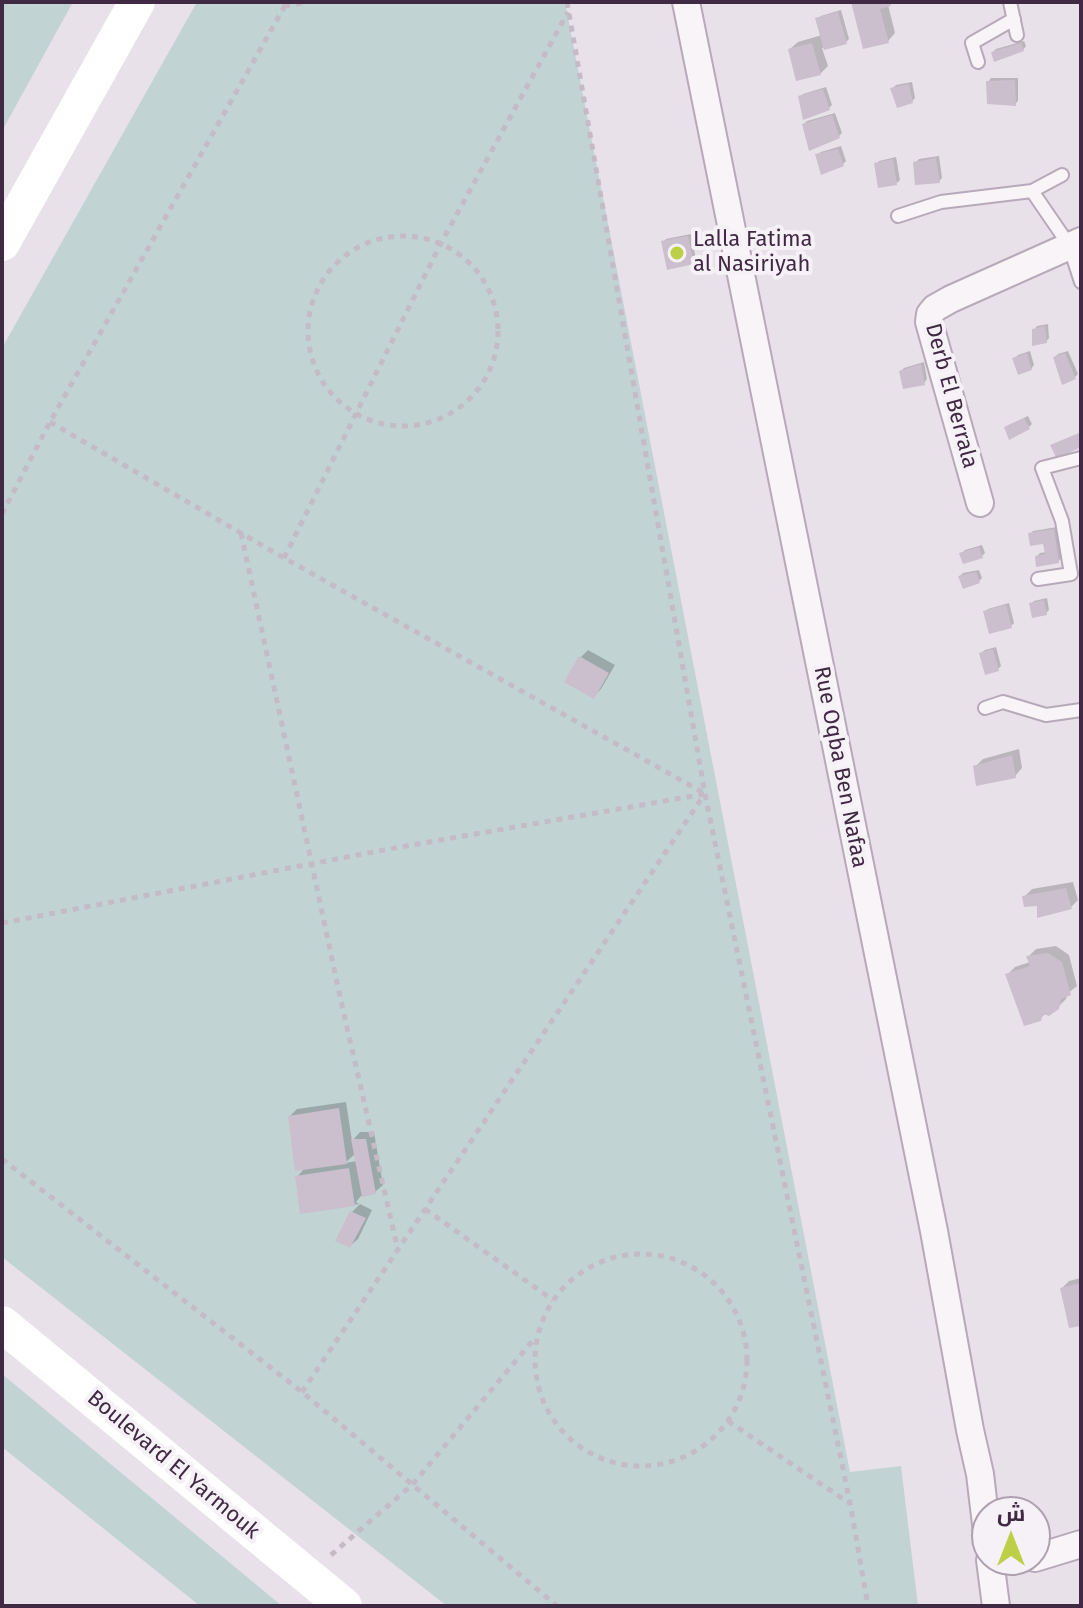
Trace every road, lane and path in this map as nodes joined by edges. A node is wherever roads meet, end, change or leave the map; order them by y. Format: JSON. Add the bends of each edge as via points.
{"nodes":[{"id":1,"x":137,"y":2,"type":"edge"},
{"id":2,"x":307,"y":2,"type":"edge"},
{"id":3,"x":567,"y":2,"type":"edge"},
{"id":4,"x":686,"y":2,"type":"edge"},
{"id":5,"x":1010,"y":2,"type":"edge"},
{"id":6,"x":286,"y":4,"type":"edge"},
{"id":7,"x":569,"y":11,"type":"junction"},
{"id":8,"x":1014,"y":19,"type":"junction"},
{"id":9,"x":1017,"y":35,"type":"dead end"},
{"id":10,"x":978,"y":62,"type":"dead end"},
{"id":11,"x":1062,"y":175,"type":"dead end"},
{"id":12,"x":1032,"y":191,"type":"junction"},
{"id":13,"x":898,"y":216,"type":"dead end"},
{"id":14,"x":2,"y":243,"type":"edge"},
{"id":15,"x":441,"y":243,"type":"junction"},
{"id":16,"x":1075,"y":243,"type":"edge"},
{"id":17,"x":1081,"y":282,"type":"edge"},
{"id":18,"x":356,"y":414,"type":"junction"},
{"id":19,"x":50,"y":422,"type":"junction"},
{"id":20,"x":1081,"y":458,"type":"edge"},
{"id":21,"x":980,"y":503,"type":"dead end"},
{"id":22,"x":2,"y":514,"type":"edge"},
{"id":23,"x":241,"y":533,"type":"junction"},
{"id":24,"x":284,"y":558,"type":"junction"},
{"id":25,"x":1038,"y":579,"type":"dead end"},
{"id":26,"x":985,"y":708,"type":"dead end"},
{"id":27,"x":1081,"y":710,"type":"edge"},
{"id":28,"x":705,"y":794,"type":"junction"},
{"id":29,"x":312,"y":864,"type":"junction"},
{"id":30,"x":2,"y":923,"type":"edge"},
{"id":31,"x":2,"y":1159,"type":"edge"},
{"id":32,"x":425,"y":1209,"type":"junction"},
{"id":33,"x":398,"y":1250,"type":"junction"},
{"id":34,"x":553,"y":1300,"type":"junction"},
{"id":35,"x":2,"y":1324,"type":"edge"},
{"id":36,"x":537,"y":1335,"type":"junction"},
{"id":37,"x":302,"y":1392,"type":"junction"},
{"id":38,"x":728,"y":1421,"type":"junction"},
{"id":39,"x":412,"y":1485,"type":"junction"},
{"id":40,"x":983,"y":1496,"type":"edge"},
{"id":41,"x":850,"y":1503,"type":"junction"},
{"id":42,"x":1081,"y":1544,"type":"edge"},
{"id":43,"x":1051,"y":1553,"type":"edge"},
{"id":44,"x":307,"y":1575,"type":"junction"},
{"id":45,"x":992,"y":1576,"type":"edge"},
{"id":46,"x":344,"y":1606,"type":"edge"},
{"id":47,"x":557,"y":1606,"type":"edge"},
{"id":48,"x":868,"y":1606,"type":"edge"},
{"id":49,"x":996,"y":1606,"type":"edge"}],
"edges":[{"from":1,"to":14,"type":"main road"},
{"from":2,"to":6,"type":"path"},
{"from":3,"to":7,"type":"path"},
{"from":4,"to":40,"type":"street","name":"Rue Oqba Ben Nafaa"},
{"from":5,"to":8,"type":"lane"},
{"from":6,"to":19,"type":"path"},
{"from":7,"to":15,"type":"path"},
{"from":7,"to":28,"type":"path"},
{"from":8,"to":9,"type":"lane"},
{"from":8,"to":10,"type":"lane","via":[[972,43]]},
{"from":11,"to":12,"type":"lane"},
{"from":12,"to":13,"type":"lane","via":[[941,202]]},
{"from":12,"to":16,"type":"lane"},
{"from":15,"to":18,"type":"path"},
{"from":15,"to":18,"type":"path","via":[[411,236],[367,243],[331,268],[314,294],[307,322],[309,353],[321,380]]},
{"from":15,"to":18,"type":"path","via":[[468,262],[488,288],[498,319],[496,353],[483,383],[460,407],[431,422],[398,426]]},
{"from":16,"to":17,"type":"lane"},
{"from":16,"to":21,"type":"street","name":"Derb El Berrala","via":[[940,304],[930,314]]},
{"from":18,"to":24,"type":"path"},
{"from":19,"to":22,"type":"path"},
{"from":19,"to":23,"type":"path"},
{"from":20,"to":25,"type":"lane","via":[[1042,468],[1062,521],[1071,574]]},
{"from":23,"to":24,"type":"path"},
{"from":23,"to":29,"type":"path"},
{"from":24,"to":28,"type":"path"},
{"from":26,"to":27,"type":"lane","via":[[1003,702],[1046,715]]},
{"from":28,"to":29,"type":"path"},
{"from":28,"to":32,"type":"path"},
{"from":28,"to":41,"type":"path"},
{"from":29,"to":30,"type":"path"},
{"from":29,"to":33,"type":"path"},
{"from":31,"to":37,"type":"path"},
{"from":32,"to":33,"type":"path"},
{"from":32,"to":34,"type":"path"},
{"from":33,"to":37,"type":"path"},
{"from":34,"to":36,"type":"path"},
{"from":34,"to":38,"type":"path","via":[[598,1263],[636,1254],[675,1259],[709,1279],[734,1309],[746,1346],[744,1385]]},
{"from":35,"to":44,"type":"main road","name":"Boulevard El Yarmouk"},
{"from":36,"to":38,"type":"path","via":[[535,1374],[543,1402],[558,1427],[588,1452],[625,1465],[664,1463],[700,1448]]},
{"from":36,"to":39,"type":"path"},
{"from":37,"to":39,"type":"path"},
{"from":38,"to":41,"type":"path"},
{"from":39,"to":44,"type":"path"},
{"from":39,"to":47,"type":"path"},
{"from":41,"to":48,"type":"path"},
{"from":42,"to":43,"type":"street"},
{"from":44,"to":46,"type":"main road","name":"Boulevard El Yarmouk"},
{"from":45,"to":49,"type":"street"}]}
